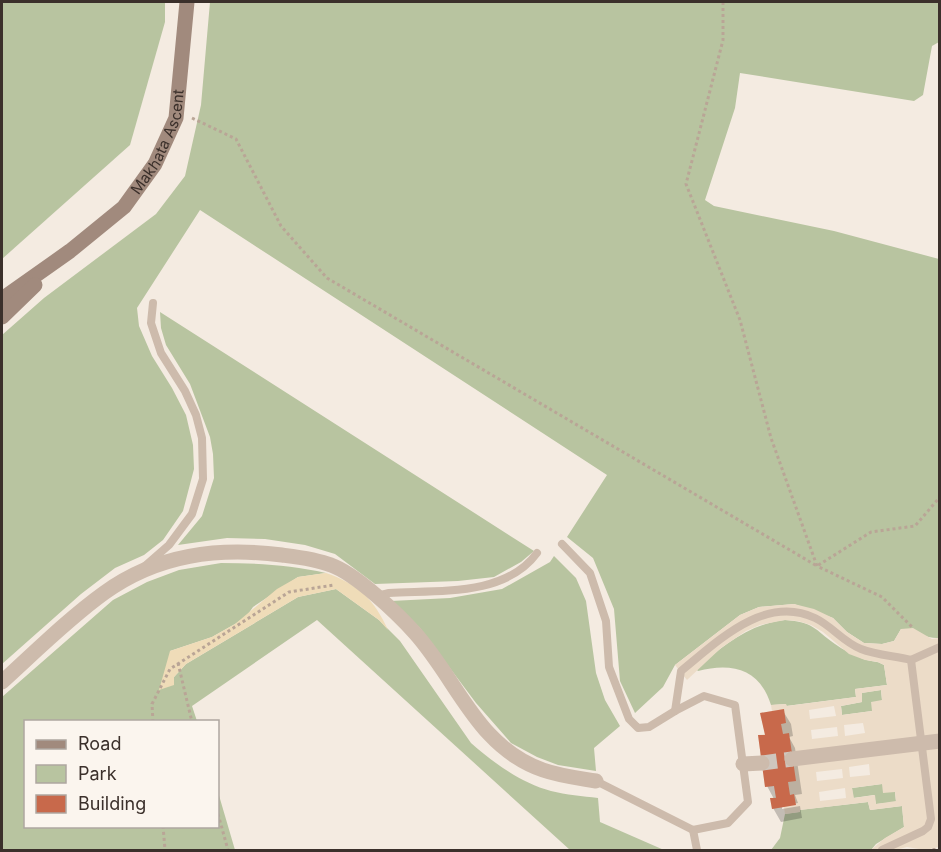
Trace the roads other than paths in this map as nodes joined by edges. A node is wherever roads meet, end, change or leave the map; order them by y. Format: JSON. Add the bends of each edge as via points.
{"nodes":[{"id":1,"x":187,"y":2,"type":"edge"},
{"id":2,"x":70,"y":251,"type":"junction"},
{"id":3,"x":2,"y":299,"type":"edge"},
{"id":4,"x":153,"y":303,"type":"dead end"},
{"id":5,"x":2,"y":317,"type":"edge"},
{"id":6,"x":562,"y":544,"type":"dead end"},
{"id":7,"x":537,"y":553,"type":"dead end"},
{"id":8,"x":134,"y":575,"type":"junction"},
{"id":9,"x":376,"y":597,"type":"junction"},
{"id":10,"x":939,"y":647,"type":"edge"},
{"id":11,"x":910,"y":660,"type":"junction"},
{"id":12,"x":2,"y":682,"type":"edge"},
{"id":13,"x":675,"y":711,"type":"junction"},
{"id":14,"x":939,"y":741,"type":"edge"},
{"id":15,"x":792,"y":759,"type":"tunnel mouth"},
{"id":16,"x":762,"y":762,"type":"tunnel mouth"},
{"id":17,"x":743,"y":765,"type":"junction"},
{"id":18,"x":596,"y":781,"type":"joint"},
{"id":19,"x":693,"y":830,"type":"junction"},
{"id":20,"x":697,"y":850,"type":"edge"},
{"id":21,"x":882,"y":850,"type":"edge"}],
"edges":[{"from":1,"to":2,"type":"main road","name":"Makhata Ascent","via":[[176,118],[155,164],[124,207]]},
{"from":2,"to":3,"type":"main road","name":"Makhata Ascent"},
{"from":2,"to":5,"type":"main road","name":"Makhata Ascent"},
{"from":4,"to":8,"type":"lane","via":[[151,323],[161,353],[196,415],[202,438],[203,479],[192,514],[169,544]]},
{"from":6,"to":13,"type":"lane","via":[[590,573],[606,621],[609,666],[629,719],[638,728],[649,727]]},
{"from":7,"to":9,"type":"lane","via":[[517,574],[482,586]]},
{"from":8,"to":9,"type":"street","via":[[179,558],[221,551],[256,552],[330,564]]},
{"from":8,"to":12,"type":"street","via":[[105,592]]},
{"from":9,"to":18,"type":"street","via":[[415,633],[479,724],[505,750],[541,769]]},
{"from":10,"to":11,"type":"lane"},
{"from":11,"to":13,"type":"lane","via":[[861,650],[830,627],[797,613],[755,617],[725,635],[681,671]]},
{"from":11,"to":21,"type":"lane","via":[[931,819],[924,831]]},
{"from":13,"to":17,"type":"lane","via":[[704,696],[735,705]]},
{"from":14,"to":15,"type":"street"},
{"from":16,"to":17,"type":"street"},
{"from":17,"to":19,"type":"lane","via":[[748,802],[728,823]]},
{"from":18,"to":19,"type":"lane"},
{"from":19,"to":20,"type":"lane"}]}
